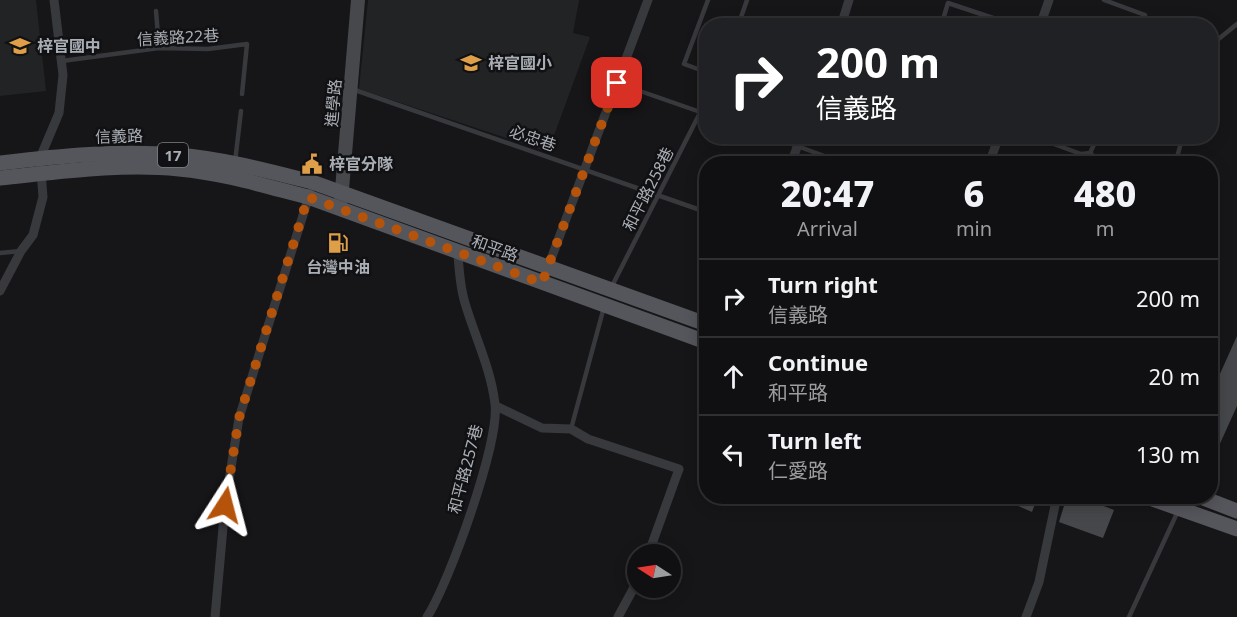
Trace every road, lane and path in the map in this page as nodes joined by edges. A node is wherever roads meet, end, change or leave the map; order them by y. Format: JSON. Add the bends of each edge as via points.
{"nodes":[{"id":1,"x":54,"y":0,"type":"edge"},
{"id":2,"x":358,"y":0,"type":"edge"},
{"id":3,"x":648,"y":0,"type":"edge"},
{"id":4,"x":708,"y":0,"type":"edge"},
{"id":5,"x":747,"y":0,"type":"edge"},
{"id":6,"x":849,"y":0,"type":"edge"},
{"id":7,"x":1049,"y":0,"type":"edge"},
{"id":8,"x":1104,"y":0,"type":"edge"},
{"id":9,"x":156,"y":11,"type":"dead end"},
{"id":10,"x":701,"y":18,"type":"edge"},
{"id":11,"x":741,"y":18,"type":"edge"},
{"id":12,"x":843,"y":18,"type":"edge"},
{"id":13,"x":943,"y":18,"type":"edge"},
{"id":14,"x":993,"y":18,"type":"edge"},
{"id":15,"x":1043,"y":18,"type":"edge"},
{"id":16,"x":1144,"y":18,"type":"edge"},
{"id":17,"x":699,"y":24,"type":"edge"},
{"id":18,"x":1237,"y":24,"type":"edge"},
{"id":19,"x":1218,"y":39,"type":"edge"},
{"id":20,"x":159,"y":48,"type":"junction"},
{"id":21,"x":62,"y":61,"type":"junction"},
{"id":22,"x":699,"y":69,"type":"edge"},
{"id":23,"x":617,"y":83,"type":"junction"},
{"id":24,"x":351,"y":88,"type":"junction"},
{"id":25,"x":242,"y":94,"type":"dead end"},
{"id":26,"x":241,"y":111,"type":"dead end"},
{"id":27,"x":699,"y":111,"type":"edge"},
{"id":28,"x":699,"y":122,"type":"edge"},
{"id":29,"x":805,"y":144,"type":"edge"},
{"id":30,"x":1054,"y":144,"type":"edge"},
{"id":31,"x":1094,"y":144,"type":"edge"},
{"id":32,"x":1090,"y":153,"type":"junction"},
{"id":33,"x":830,"y":156,"type":"edge"},
{"id":34,"x":1093,"y":156,"type":"edge"},
{"id":35,"x":40,"y":158,"type":"junction"},
{"id":36,"x":0,"y":163,"type":"edge"},
{"id":37,"x":235,"y":164,"type":"junction"},
{"id":38,"x":585,"y":169,"type":"junction"},
{"id":39,"x":40,"y":174,"type":"junction"},
{"id":40,"x":0,"y":178,"type":"edge"},
{"id":41,"x":312,"y":182,"type":"junction"},
{"id":42,"x":342,"y":192,"type":"junction"},
{"id":43,"x":659,"y":195,"type":"junction"},
{"id":44,"x":308,"y":197,"type":"junction"},
{"id":45,"x":699,"y":209,"type":"edge"},
{"id":46,"x":340,"y":210,"type":"junction"},
{"id":47,"x":21,"y":251,"type":"junction"},
{"id":48,"x":0,"y":252,"type":"edge"},
{"id":49,"x":458,"y":254,"type":"junction"},
{"id":50,"x":548,"y":267,"type":"junction"},
{"id":51,"x":542,"y":283,"type":"junction"},
{"id":52,"x":611,"y":289,"type":"junction"},
{"id":53,"x":0,"y":291,"type":"edge"},
{"id":54,"x":605,"y":306,"type":"junction"},
{"id":55,"x":699,"y":321,"type":"edge"},
{"id":56,"x":699,"y":340,"type":"edge"},
{"id":57,"x":496,"y":406,"type":"junction"},
{"id":58,"x":571,"y":429,"type":"junction"},
{"id":59,"x":1055,"y":504,"type":"edge"},
{"id":60,"x":1166,"y":504,"type":"edge"},
{"id":61,"x":1218,"y":504,"type":"edge"},
{"id":62,"x":1179,"y":509,"type":"junction"},
{"id":63,"x":1237,"y":511,"type":"edge"},
{"id":64,"x":1234,"y":528,"type":"edge"},
{"id":65,"x":652,"y":544,"type":"edge"},
{"id":66,"x":628,"y":598,"type":"edge"},
{"id":67,"x":215,"y":617,"type":"edge"},
{"id":68,"x":427,"y":617,"type":"edge"},
{"id":69,"x":618,"y":617,"type":"edge"},
{"id":70,"x":1026,"y":617,"type":"edge"},
{"id":71,"x":1128,"y":617,"type":"edge"}],
"edges":[{"from":1,"to":21,"type":"street"},
{"from":2,"to":24,"type":"street","name":"進學路"},
{"from":3,"to":23,"type":"street"},
{"from":4,"to":10,"type":"lane"},
{"from":5,"to":11,"type":"lane"},
{"from":6,"to":12,"type":"street"},
{"from":7,"to":15,"type":"street"},
{"from":8,"to":16,"type":"lane","via":[[1145,15]]},
{"from":9,"to":20,"type":"lane"},
{"from":13,"to":14,"type":"lane","via":[[948,3]]},
{"from":17,"to":22,"type":"lane","via":[[684,64]]},
{"from":18,"to":19,"type":"lane"},
{"from":20,"to":21,"type":"lane","name":"信義路22巷"},
{"from":20,"to":25,"type":"lane","name":"信義路22巷","via":[[208,49],[247,44]]},
{"from":21,"to":35,"type":"street","via":[[59,113]]},
{"from":23,"to":27,"type":"lane"},
{"from":23,"to":38,"type":"street"},
{"from":24,"to":38,"type":"lane","name":"必忠巷"},
{"from":24,"to":42,"type":"street","name":"進學路"},
{"from":26,"to":37,"type":"lane"},
{"from":28,"to":43,"type":"lane","name":"和平路258巷"},
{"from":29,"to":33,"type":"lane"},
{"from":30,"to":32,"type":"lane","via":[[1081,154]]},
{"from":31,"to":32,"type":"lane"},
{"from":32,"to":34,"type":"lane"},
{"from":35,"to":36,"type":"main road","name":"信義路","number":"17"},
{"from":35,"to":37,"type":"main road","name":"信義路","number":"17","via":[[153,153]]},
{"from":35,"to":39,"type":"street"},
{"from":37,"to":41,"type":"main road","name":"信義路","number":"17"},
{"from":38,"to":43,"type":"lane","name":"必忠巷"},
{"from":38,"to":50,"type":"street"},
{"from":39,"to":40,"type":"main road","name":"信義路","number":"17"},
{"from":39,"to":44,"type":"main road","name":"信義路","number":"17","via":[[118,168],[177,169],[245,180]]},
{"from":39,"to":47,"type":"street","via":[[43,197],[33,234]]},
{"from":41,"to":42,"type":"main road","name":"信義路","number":"17"},
{"from":41,"to":44,"type":"street"},
{"from":42,"to":46,"type":"street","name":"進學路"},
{"from":42,"to":50,"type":"main road","name":"和平路","number":"17"},
{"from":43,"to":45,"type":"lane","name":"必忠巷"},
{"from":43,"to":52,"type":"lane","name":"和平路258巷"},
{"from":44,"to":46,"type":"main road","name":"信義路","number":"17"},
{"from":44,"to":67,"type":"street","via":[[239,418],[225,505]]},
{"from":46,"to":49,"type":"main road","name":"和平路","number":"17"},
{"from":47,"to":48,"type":"lane"},
{"from":47,"to":53,"type":"street"},
{"from":49,"to":51,"type":"main road","name":"和平路","number":"17"},
{"from":49,"to":57,"type":"street","name":"和平路257巷","via":[[465,303],[481,342]]},
{"from":50,"to":51,"type":"street"},
{"from":50,"to":52,"type":"main road","name":"和平路","number":"17"},
{"from":51,"to":54,"type":"main road","name":"和平路","number":"17"},
{"from":52,"to":55,"type":"main road","name":"和平路","number":"17"},
{"from":54,"to":56,"type":"main road","name":"和平路","number":"17"},
{"from":54,"to":58,"type":"lane"},
{"from":57,"to":58,"type":"street","via":[[542,428]]},
{"from":57,"to":68,"type":"street","name":"和平路257巷","via":[[489,452],[452,569]]},
{"from":58,"to":65,"type":"street","via":[[679,469]]},
{"from":59,"to":70,"type":"street","via":[[1040,582]]},
{"from":60,"to":62,"type":"main road"},
{"from":61,"to":63,"type":"main road"},
{"from":62,"to":64,"type":"main road"},
{"from":62,"to":71,"type":"lane"},
{"from":63,"to":64,"type":"main road"},
{"from":66,"to":69,"type":"street"}]}
